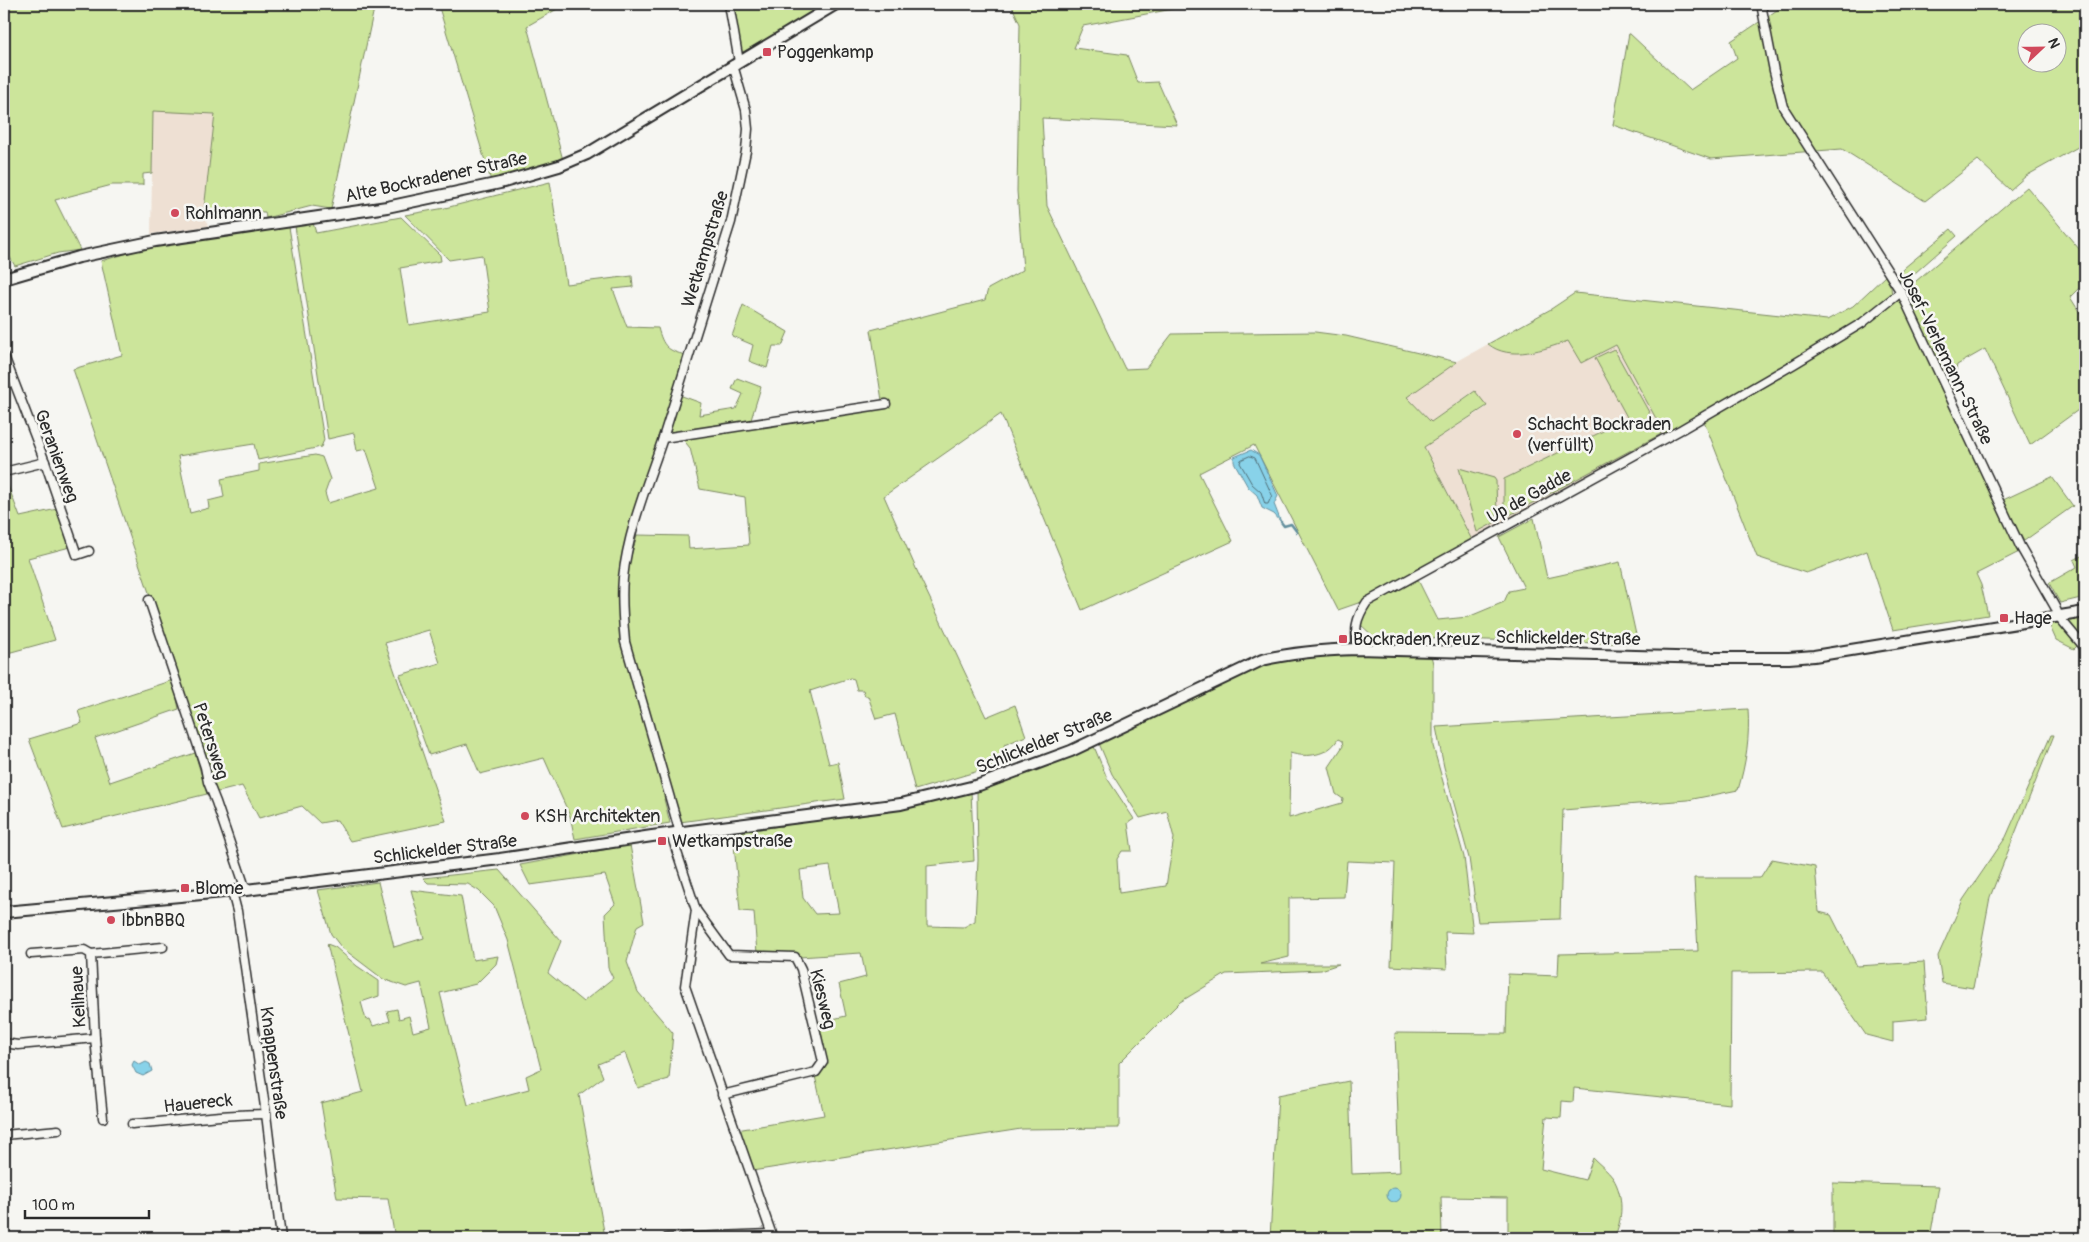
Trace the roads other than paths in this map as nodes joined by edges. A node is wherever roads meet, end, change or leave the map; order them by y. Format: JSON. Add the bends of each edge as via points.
{"nodes":[{"id":1,"x":729,"y":4,"type":"edge"},
{"id":2,"x":836,"y":4,"type":"edge"},
{"id":3,"x":1761,"y":4,"type":"edge"},
{"id":4,"x":736,"y":64,"type":"junction"},
{"id":5,"x":4,"y":279,"type":"edge"},
{"id":6,"x":1901,"y":292,"type":"junction"},
{"id":7,"x":4,"y":356,"type":"edge"},
{"id":8,"x":13,"y":380,"type":"junction"},
{"id":9,"x":4,"y":382,"type":"edge"},
{"id":10,"x":886,"y":404,"type":"dead end"},
{"id":11,"x":663,"y":438,"type":"junction"},
{"id":12,"x":45,"y":462,"type":"junction"},
{"id":13,"x":4,"y":472,"type":"edge"},
{"id":14,"x":89,"y":551,"type":"dead end"},
{"id":15,"x":149,"y":600,"type":"dead end"},
{"id":16,"x":2085,"y":612,"type":"edge"},
{"id":17,"x":2059,"y":617,"type":"junction"},
{"id":18,"x":2085,"y":648,"type":"edge"},
{"id":19,"x":1357,"y":649,"type":"junction"},
{"id":20,"x":676,"y":834,"type":"junction"},
{"id":21,"x":246,"y":890,"type":"junction"},
{"id":22,"x":232,"y":892,"type":"junction"},
{"id":23,"x":696,"y":910,"type":"junction"},
{"id":24,"x":4,"y":912,"type":"edge"},
{"id":25,"x":163,"y":947,"type":"dead end"},
{"id":26,"x":30,"y":954,"type":"dead end"},
{"id":27,"x":90,"y":954,"type":"junction"},
{"id":28,"x":95,"y":1038,"type":"junction"},
{"id":29,"x":4,"y":1043,"type":"edge"},
{"id":30,"x":722,"y":1095,"type":"junction"},
{"id":31,"x":266,"y":1114,"type":"junction"},
{"id":32,"x":103,"y":1118,"type":"dead end"},
{"id":33,"x":132,"y":1124,"type":"dead end"},
{"id":34,"x":58,"y":1130,"type":"dead end"},
{"id":35,"x":4,"y":1135,"type":"edge"},
{"id":36,"x":772,"y":1236,"type":"edge"},
{"id":37,"x":280,"y":1238,"type":"edge"},
{"id":38,"x":667,"y":1238,"type":"edge"}],
"edges":[{"from":1,"to":4,"type":"street"},
{"from":2,"to":4,"type":"main road","name":"Alte Bockradener Straße"},
{"from":3,"to":6,"type":"street","name":"Josef-Verlemann-Straße","via":[[1783,107]]},
{"from":4,"to":5,"type":"main road","name":"Alte Bockradener Straße","via":[[587,154],[542,171],[387,207],[149,242],[79,257]]},
{"from":4,"to":11,"type":"street","name":"Wetkampstraße","via":[[746,110],[746,151],[731,222]]},
{"from":6,"to":17,"type":"street","name":"Josef-Verlemann-Straße","via":[[2020,546],[2056,606]]},
{"from":6,"to":19,"type":"street","name":"Up de Gadde","via":[[1862,323],[1803,359],[1367,602],[1355,629]]},
{"from":7,"to":8,"type":"street","name":"Geranienweg"},
{"from":8,"to":9,"type":"street"},
{"from":8,"to":12,"type":"street","name":"Geranienweg"},
{"from":10,"to":11,"type":"street"},
{"from":11,"to":20,"type":"street","name":"Wetkampstraße","via":[[635,522],[623,576],[622,611],[625,642]]},
{"from":12,"to":13,"type":"street"},
{"from":12,"to":14,"type":"street","name":"Geranienweg","via":[[77,555]]},
{"from":15,"to":21,"type":"street","name":"Petersweg"},
{"from":16,"to":17,"type":"main road","name":"Schlickelder Straße"},
{"from":17,"to":18,"type":"street","name":"Josef-Verlemann-Straße"},
{"from":17,"to":19,"type":"main road","name":"Schlickelder Straße","via":[[1790,658]]},
{"from":19,"to":20,"type":"main road","name":"Schlickelder Straße","via":[[1308,651],[1262,660],[1071,751],[979,785],[901,804]]},
{"from":20,"to":21,"type":"main road","name":"Schlickelder Straße"},
{"from":20,"to":23,"type":"street","name":"Kiesweg"},
{"from":21,"to":22,"type":"main road","name":"Schlickelder Straße"},
{"from":22,"to":24,"type":"main road","name":"Schlickelder Straße"},
{"from":22,"to":31,"type":"street","name":"Knappenstraße"},
{"from":23,"to":30,"type":"street","name":"Kiesweg","via":[[685,986]]},
{"from":23,"to":30,"type":"street","name":"Kiesweg","via":[[729,955],[795,957],[801,969],[823,1062],[816,1072]]},
{"from":25,"to":27,"type":"street","name":"Keilhaue"},
{"from":26,"to":27,"type":"street","name":"Keilhaue","via":[[84,950]]},
{"from":27,"to":28,"type":"street","name":"Keilhaue"},
{"from":28,"to":29,"type":"street","name":"Keilhaue","via":[[18,1045]]},
{"from":28,"to":32,"type":"street","name":"Keilhaue"},
{"from":30,"to":36,"type":"street","name":"Kiesweg"},
{"from":31,"to":33,"type":"street","name":"Hauereck","via":[[230,1114]]},
{"from":31,"to":37,"type":"street","name":"Knappenstraße"},
{"from":34,"to":35,"type":"street"},
{"from":36,"to":38,"type":"street"}]}
